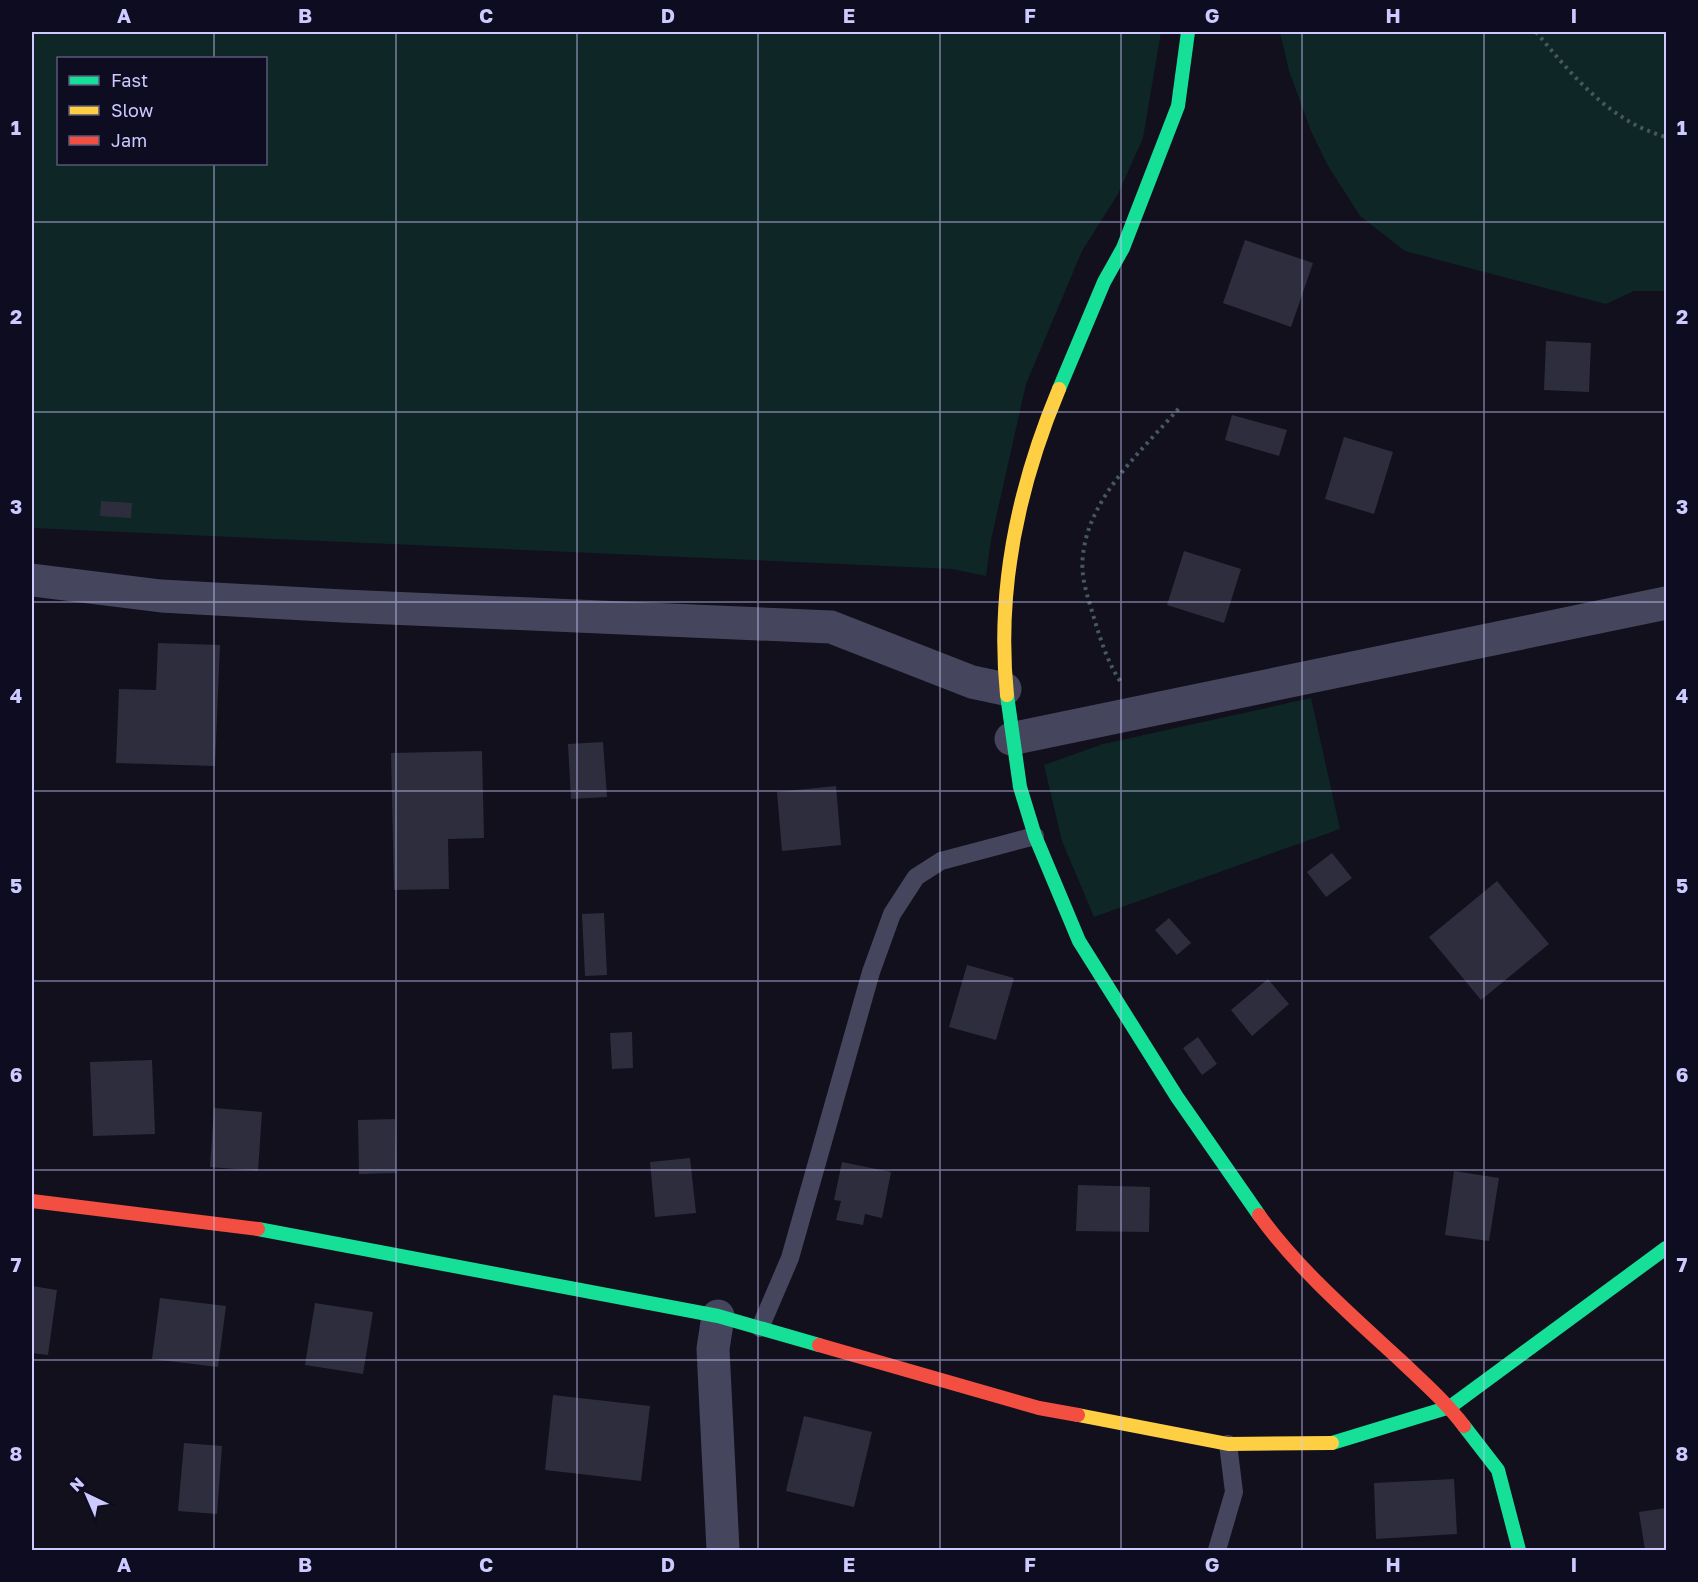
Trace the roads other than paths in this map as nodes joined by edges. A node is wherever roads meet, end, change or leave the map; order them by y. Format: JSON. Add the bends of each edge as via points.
{"nodes":[{"id":1,"x":1188,"y":32,"type":"edge"},
{"id":2,"x":32,"y":580,"type":"edge"},
{"id":3,"x":1666,"y":603,"type":"edge"},
{"id":4,"x":1005,"y":689,"type":"junction"},
{"id":5,"x":1011,"y":739,"type":"junction"},
{"id":6,"x":1035,"y":836,"type":"junction"},
{"id":7,"x":32,"y":1202,"type":"edge"},
{"id":8,"x":1666,"y":1248,"type":"edge"},
{"id":9,"x":718,"y":1316,"type":"junction"},
{"id":10,"x":760,"y":1328,"type":"junction"},
{"id":11,"x":1450,"y":1407,"type":"junction"},
{"id":12,"x":1228,"y":1444,"type":"junction"},
{"id":13,"x":723,"y":1551,"type":"edge"},
{"id":14,"x":1217,"y":1551,"type":"edge"},
{"id":15,"x":1519,"y":1551,"type":"edge"}],
"edges":[{"from":1,"to":4,"type":"street","via":[[1178,106],[1123,248],[1104,282],[1056,397],[1029,475],[1008,562],[1002,646]]},
{"from":2,"to":4,"type":"street","via":[[161,596],[831,627],[972,682]]},
{"from":3,"to":5,"type":"street"},
{"from":4,"to":5,"type":"street"},
{"from":5,"to":6,"type":"street"},
{"from":6,"to":10,"type":"lane","via":[[941,861],[916,877],[892,914],[871,972],[790,1258]]},
{"from":6,"to":11,"type":"street","via":[[1079,941],[1177,1097],[1273,1234]]},
{"from":7,"to":9,"type":"street","via":[[235,1225]]},
{"from":8,"to":11,"type":"street"},
{"from":9,"to":10,"type":"street"},
{"from":9,"to":13,"type":"street","via":[[713,1349]]},
{"from":10,"to":12,"type":"street","via":[[1039,1408]]},
{"from":11,"to":12,"type":"street","via":[[1338,1443]]},
{"from":11,"to":15,"type":"street","via":[[1498,1470]]},
{"from":12,"to":14,"type":"lane","via":[[1234,1492]]}]}
